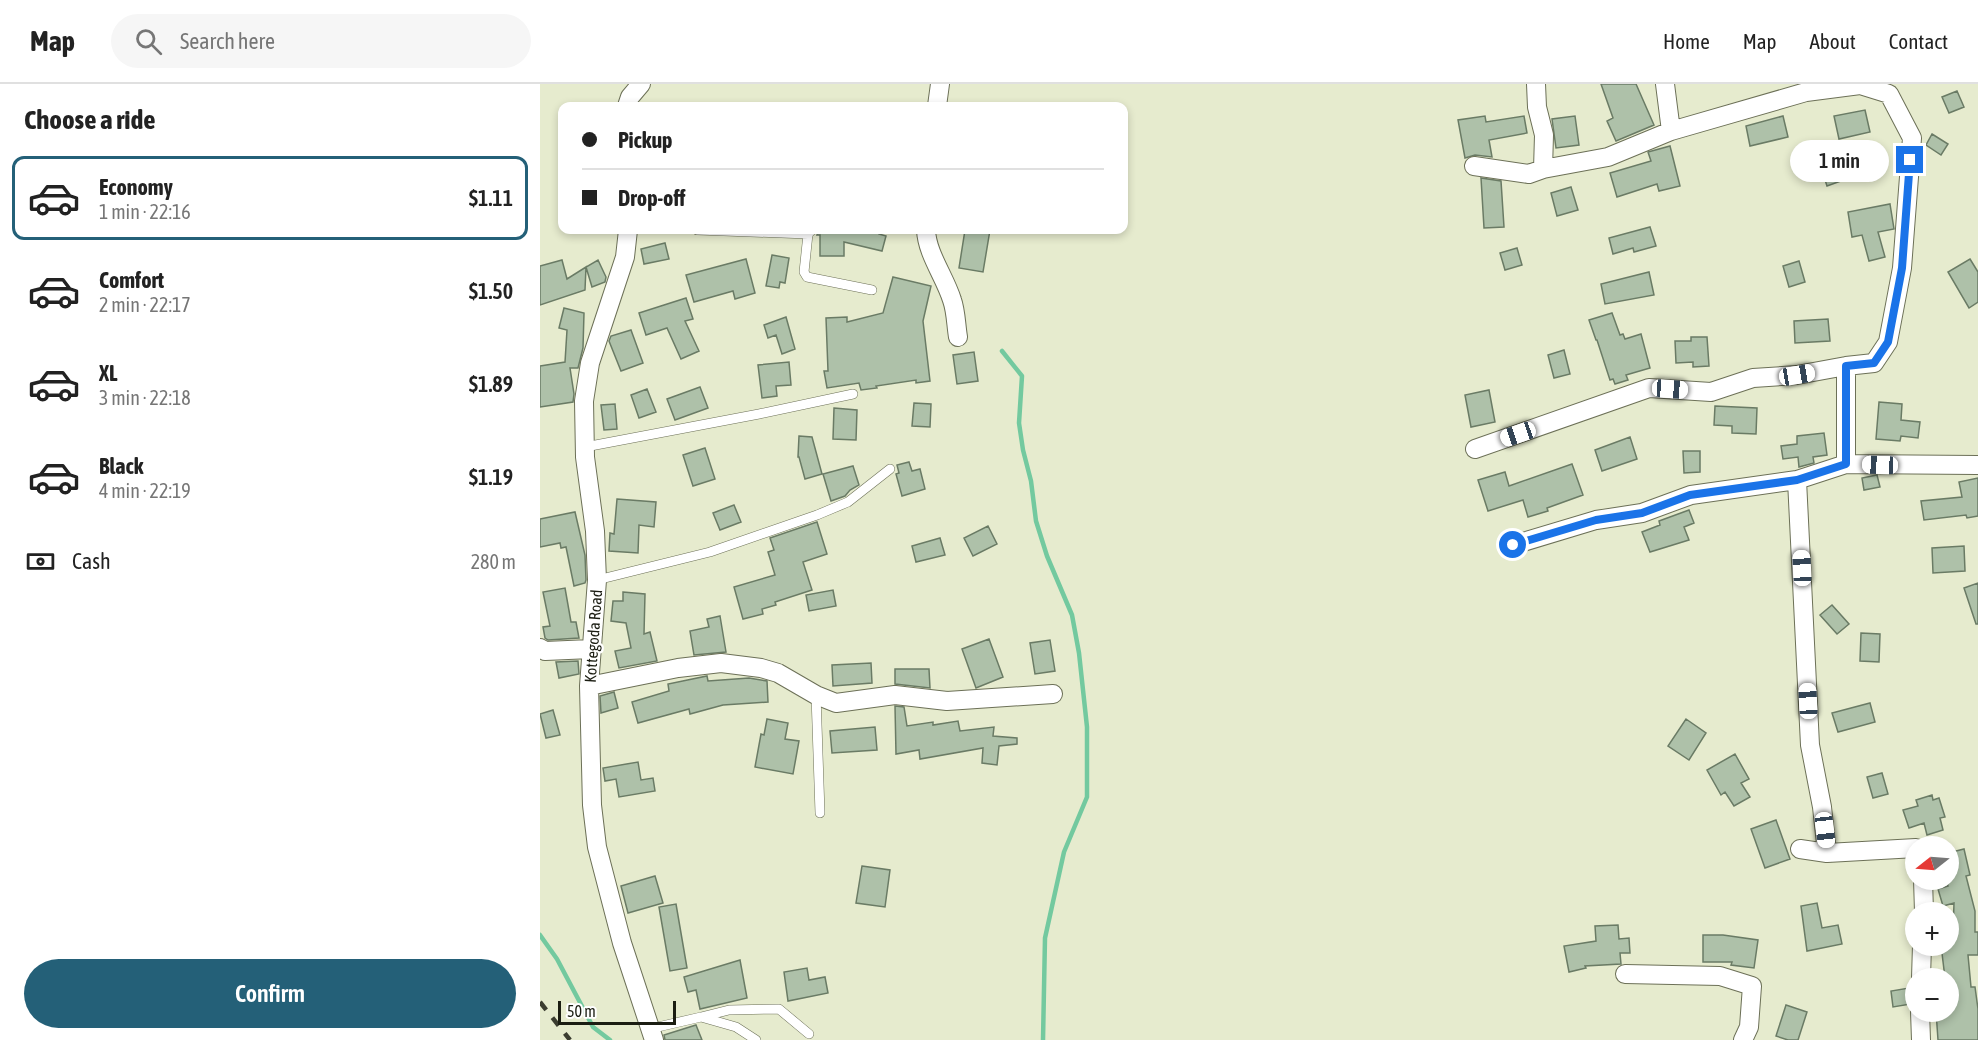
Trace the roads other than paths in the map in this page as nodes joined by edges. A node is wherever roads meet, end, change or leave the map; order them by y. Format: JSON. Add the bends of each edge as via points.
{"nodes":[{"id":1,"x":641,"y":84,"type":"edge"},
{"id":2,"x":940,"y":84,"type":"edge"},
{"id":3,"x":1536,"y":84,"type":"edge"},
{"id":4,"x":1665,"y":84,"type":"edge"},
{"id":5,"x":1806,"y":88,"type":"edge"},
{"id":6,"x":628,"y":102,"type":"edge"},
{"id":7,"x":938,"y":102,"type":"edge"},
{"id":8,"x":1671,"y":131,"type":"junction"},
{"id":9,"x":1474,"y":166,"type":"dead end"},
{"id":10,"x":1543,"y":169,"type":"junction"},
{"id":11,"x":628,"y":234,"type":"edge"},
{"id":12,"x":810,"y":234,"type":"edge"},
{"id":13,"x":926,"y":234,"type":"edge"},
{"id":14,"x":872,"y":290,"type":"dead end"},
{"id":15,"x":958,"y":337,"type":"dead end"},
{"id":16,"x":1846,"y":366,"type":"junction"},
{"id":17,"x":853,"y":394,"type":"dead end"},
{"id":18,"x":585,"y":447,"type":"junction"},
{"id":19,"x":1475,"y":449,"type":"dead end"},
{"id":20,"x":1846,"y":464,"type":"junction"},
{"id":21,"x":1978,"y":465,"type":"edge"},
{"id":22,"x":890,"y":468,"type":"dead end"},
{"id":23,"x":1797,"y":480,"type":"junction"},
{"id":24,"x":1513,"y":545,"type":"dead end"},
{"id":25,"x":597,"y":580,"type":"junction"},
{"id":26,"x":540,"y":648,"type":"edge"},
{"id":27,"x":591,"y":649,"type":"junction"},
{"id":28,"x":589,"y":686,"type":"junction"},
{"id":29,"x":1053,"y":693,"type":"dead end"},
{"id":30,"x":816,"y":695,"type":"junction"},
{"id":31,"x":820,"y":813,"type":"dead end"},
{"id":32,"x":1800,"y":849,"type":"dead end"},
{"id":33,"x":1905,"y":849,"type":"edge"},
{"id":34,"x":1827,"y":854,"type":"junction"},
{"id":35,"x":1625,"y":974,"type":"dead end"},
{"id":36,"x":701,"y":1017,"type":"junction"},
{"id":37,"x":1920,"y":1022,"type":"edge"},
{"id":38,"x":809,"y":1034,"type":"dead end"},
{"id":39,"x":651,"y":1035,"type":"edge"},
{"id":40,"x":756,"y":1040,"type":"edge"},
{"id":41,"x":1743,"y":1040,"type":"edge"},
{"id":42,"x":1921,"y":1040,"type":"edge"}],
"edges":[{"from":1,"to":6,"type":"street"},
{"from":2,"to":7,"type":"street"},
{"from":3,"to":10,"type":"street","via":[[1544,135]]},
{"from":4,"to":8,"type":"street"},
{"from":5,"to":8,"type":"street"},
{"from":5,"to":16,"type":"street","via":[[1860,85],[1889,94],[1912,138],[1902,268],[1888,342],[1874,363]]},
{"from":8,"to":10,"type":"street","via":[[1608,158]]},
{"from":9,"to":10,"type":"street","via":[[1529,174]]},
{"from":11,"to":18,"type":"street","name":"Kottegoda Road","via":[[625,256],[590,363],[584,401]]},
{"from":12,"to":14,"type":"lane","via":[[804,272],[807,277]]},
{"from":13,"to":15,"type":"street","via":[[953,301]]},
{"from":16,"to":19,"type":"street","via":[[1753,378],[1711,392],[1649,388]]},
{"from":16,"to":20,"type":"street"},
{"from":17,"to":18,"type":"lane"},
{"from":18,"to":25,"type":"street","name":"Kottegoda Road"},
{"from":20,"to":21,"type":"street"},
{"from":20,"to":23,"type":"street"},
{"from":22,"to":25,"type":"lane","via":[[848,502],[817,515],[710,552]]},
{"from":23,"to":24,"type":"street","via":[[1690,495],[1642,513],[1596,520]]},
{"from":23,"to":34,"type":"street","via":[[1810,745]]},
{"from":25,"to":27,"type":"street","name":"Kottegoda Road"},
{"from":26,"to":27,"type":"street"},
{"from":27,"to":28,"type":"street","name":"Kottegoda Road"},
{"from":28,"to":30,"type":"street","via":[[721,663],[778,673]]},
{"from":28,"to":39,"type":"street","name":"Kottegoda Road","via":[[597,847]]},
{"from":29,"to":30,"type":"street","via":[[947,701],[895,695],[836,703]]},
{"from":30,"to":31,"type":"lane"},
{"from":32,"to":34,"type":"street"},
{"from":33,"to":34,"type":"street"},
{"from":35,"to":41,"type":"street","via":[[1720,976],[1752,986],[1749,1027]]},
{"from":36,"to":38,"type":"lane","via":[[729,1010],[779,1009]]},
{"from":36,"to":39,"type":"lane"},
{"from":36,"to":40,"type":"lane","via":[[735,1027]]},
{"from":37,"to":42,"type":"street"}]}
